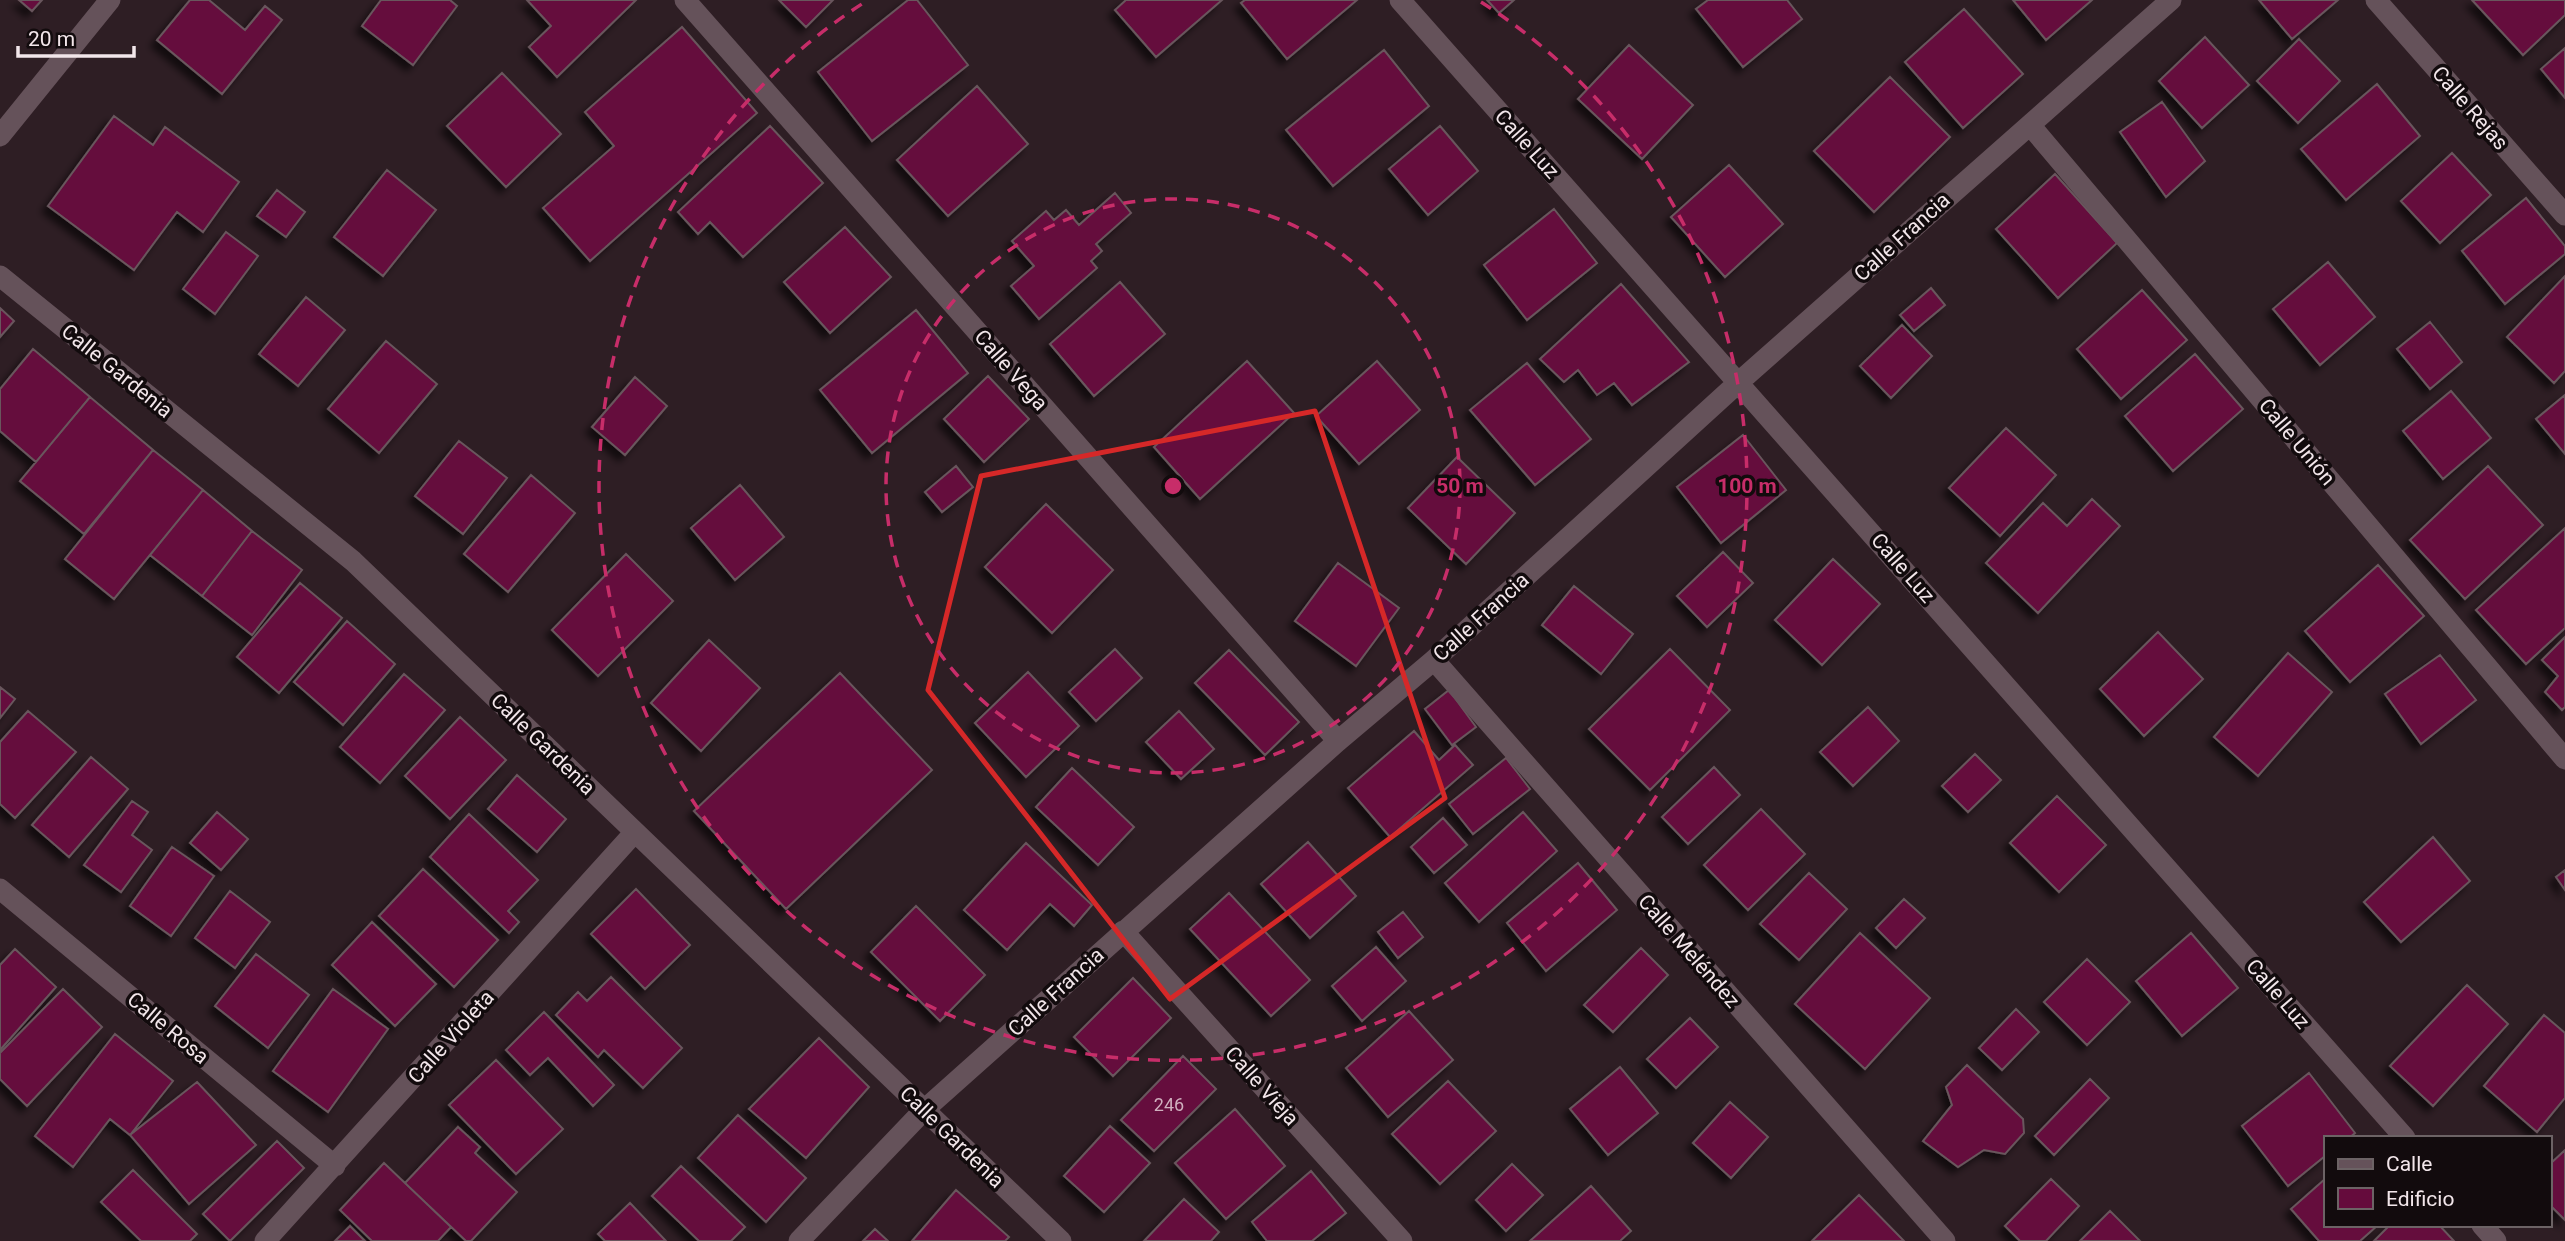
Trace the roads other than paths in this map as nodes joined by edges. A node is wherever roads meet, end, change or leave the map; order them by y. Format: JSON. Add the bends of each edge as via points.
{"nodes":[{"id":1,"x":110,"y":0,"type":"edge"},
{"id":2,"x":685,"y":0,"type":"edge"},
{"id":3,"x":1400,"y":0,"type":"edge"},
{"id":4,"x":2171,"y":0,"type":"edge"},
{"id":5,"x":2376,"y":0,"type":"edge"},
{"id":6,"x":2030,"y":125,"type":"junction"},
{"id":7,"x":0,"y":136,"type":"edge"},
{"id":8,"x":2565,"y":215,"type":"edge"},
{"id":9,"x":0,"y":276,"type":"edge"},
{"id":10,"x":1739,"y":382,"type":"junction"},
{"id":11,"x":1434,"y":660,"type":"junction"},
{"id":12,"x":1338,"y":741,"type":"junction"},
{"id":13,"x":2565,"y":759,"type":"edge"},
{"id":14,"x":635,"y":832,"type":"junction"},
{"id":15,"x":0,"y":889,"type":"edge"},
{"id":16,"x":1123,"y":931,"type":"junction"},
{"id":17,"x":924,"y":1110,"type":"junction"},
{"id":18,"x":2403,"y":1136,"type":"edge"},
{"id":19,"x":335,"y":1166,"type":"junction"},
{"id":20,"x":2484,"y":1227,"type":"edge"},
{"id":21,"x":265,"y":1241,"type":"edge"},
{"id":22,"x":799,"y":1241,"type":"edge"},
{"id":23,"x":1061,"y":1241,"type":"edge"},
{"id":24,"x":1402,"y":1241,"type":"edge"},
{"id":25,"x":1945,"y":1241,"type":"edge"},
{"id":26,"x":2496,"y":1241,"type":"edge"}],
"edges":[{"from":1,"to":7,"type":"street"},
{"from":2,"to":12,"type":"street","name":"Calle Vega"},
{"from":3,"to":10,"type":"street","name":"Calle Luz"},
{"from":4,"to":6,"type":"street","name":"Calle Francia"},
{"from":5,"to":8,"type":"street","name":"Calle Rejas"},
{"from":6,"to":10,"type":"street","name":"Calle Francia"},
{"from":6,"to":13,"type":"street","name":"Calle Unión"},
{"from":9,"to":14,"type":"street","name":"Calle Gardenia","via":[[353,561]]},
{"from":10,"to":11,"type":"street","name":"Calle Francia"},
{"from":10,"to":18,"type":"street","name":"Calle Luz"},
{"from":11,"to":12,"type":"street","name":"Calle Francia"},
{"from":11,"to":25,"type":"street","name":"Calle Meléndez"},
{"from":12,"to":16,"type":"street","name":"Calle Francia"},
{"from":14,"to":17,"type":"street","name":"Calle Gardenia"},
{"from":14,"to":19,"type":"street","name":"Calle Violeta"},
{"from":15,"to":19,"type":"street","name":"Calle Rosa"},
{"from":16,"to":17,"type":"street","name":"Calle Francia"},
{"from":16,"to":24,"type":"street","name":"Calle Vieja"},
{"from":17,"to":22,"type":"street","name":"Calle Francia"},
{"from":17,"to":23,"type":"street","name":"Calle Gardenia"},
{"from":19,"to":21,"type":"street","name":"Calle Violeta"},
{"from":20,"to":26,"type":"street"}]}
